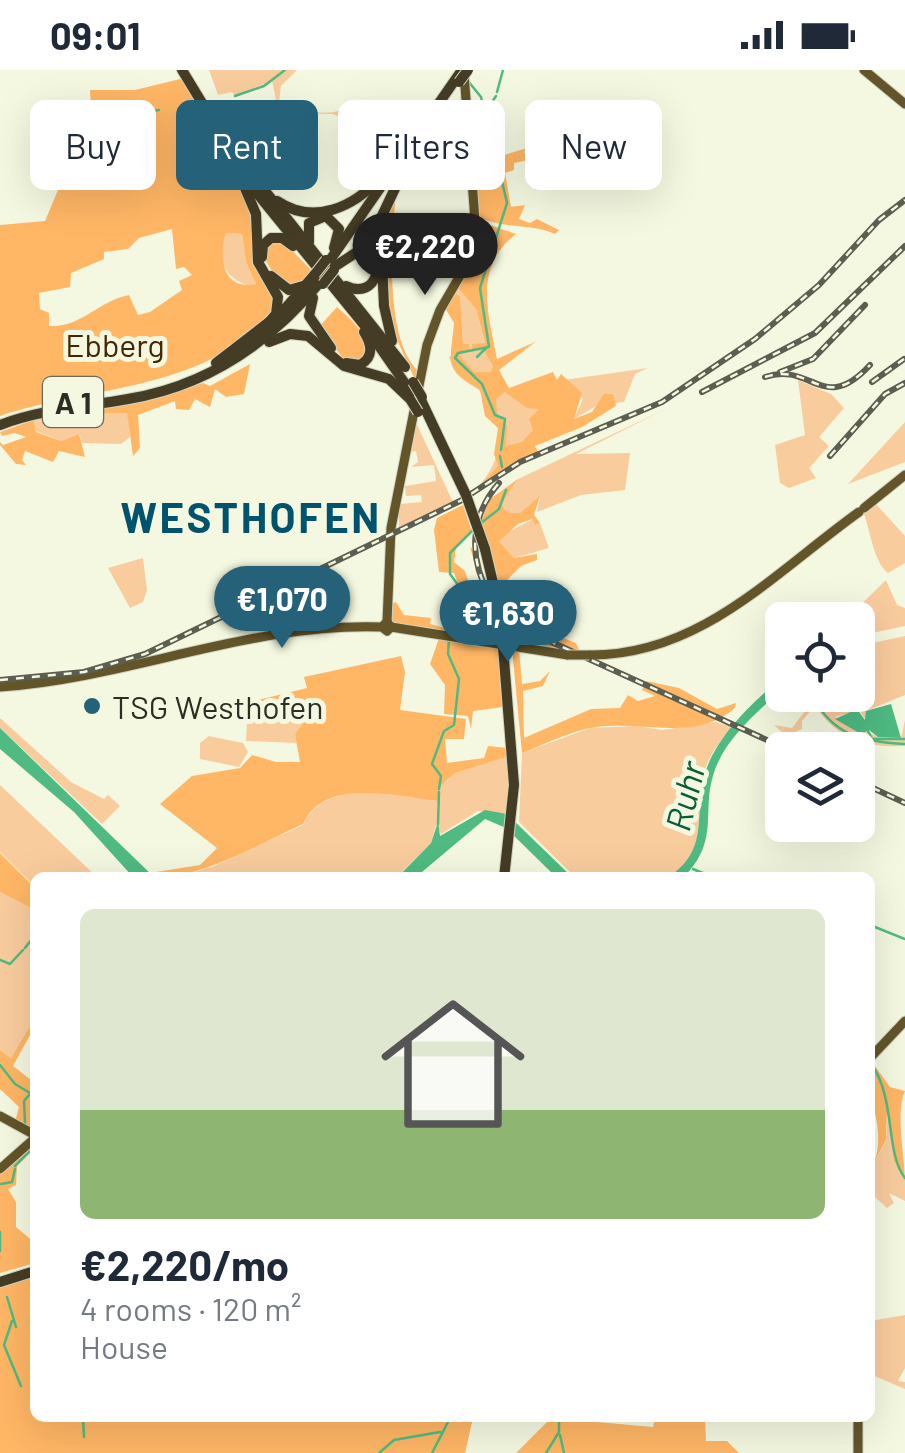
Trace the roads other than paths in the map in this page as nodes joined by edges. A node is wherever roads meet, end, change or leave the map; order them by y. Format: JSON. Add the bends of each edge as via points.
{"nodes":[{"id":1,"x":185,"y":70,"type":"edge"},
{"id":2,"x":864,"y":70,"type":"edge"},
{"id":3,"x":462,"y":73,"type":"edge"},
{"id":4,"x":195,"y":83,"type":"junction"},
{"id":5,"x":201,"y":100,"type":"edge"},
{"id":6,"x":206,"y":100,"type":"edge"},
{"id":7,"x":442,"y":100,"type":"edge"},
{"id":8,"x":445,"y":100,"type":"edge"},
{"id":9,"x":905,"y":104,"type":"edge"},
{"id":10,"x":246,"y":190,"type":"edge"},
{"id":11,"x":252,"y":190,"type":"edge"},
{"id":12,"x":255,"y":190,"type":"edge"},
{"id":13,"x":265,"y":190,"type":"edge"},
{"id":14,"x":268,"y":190,"type":"edge"},
{"id":15,"x":368,"y":190,"type":"edge"},
{"id":16,"x":374,"y":190,"type":"edge"},
{"id":17,"x":381,"y":190,"type":"edge"},
{"id":18,"x":384,"y":190,"type":"edge"},
{"id":19,"x":392,"y":190,"type":"edge"},
{"id":20,"x":311,"y":248,"type":"junction"},
{"id":21,"x":334,"y":248,"type":"junction"},
{"id":22,"x":298,"y":252,"type":"junction"},
{"id":23,"x":331,"y":265,"type":"junction"},
{"id":24,"x":317,"y":281,"type":"junction"},
{"id":25,"x":340,"y":282,"type":"junction"},
{"id":26,"x":264,"y":327,"type":"junction"},
{"id":27,"x":360,"y":327,"type":"junction"},
{"id":28,"x":264,"y":345,"type":"junction"},
{"id":29,"x":212,"y":367,"type":"junction"},
{"id":30,"x":405,"y":367,"type":"junction"},
{"id":31,"x":185,"y":384,"type":"junction"},
{"id":32,"x":417,"y":398,"type":"junction"},
{"id":33,"x":0,"y":422,"type":"edge"},
{"id":34,"x":905,"y":475,"type":"edge"},
{"id":35,"x":464,"y":496,"type":"junction"},
{"id":36,"x":387,"y":625,"type":"junction"},
{"id":37,"x":0,"y":687,"type":"edge"},
{"id":38,"x":507,"y":872,"type":"edge"},
{"id":39,"x":905,"y":1020,"type":"edge"},
{"id":40,"x":875,"y":1053,"type":"edge"},
{"id":41,"x":0,"y":1116,"type":"edge"},
{"id":42,"x":30,"y":1138,"type":"edge"},
{"id":43,"x":0,"y":1169,"type":"edge"},
{"id":44,"x":30,"y":1270,"type":"edge"},
{"id":45,"x":0,"y":1279,"type":"edge"},
{"id":46,"x":858,"y":1422,"type":"edge"},
{"id":47,"x":858,"y":1453,"type":"edge"}],
"edges":[{"from":1,"to":4,"type":"highway"},
{"from":1,"to":5,"type":"highway"},
{"from":2,"to":9,"type":"main road"},
{"from":3,"to":7,"type":"highway","number":"A 1"},
{"from":3,"to":8,"type":"highway","number":"A 1"},
{"from":3,"to":36,"type":"main road","via":[[476,234],[426,345],[391,528]]},
{"from":4,"to":6,"type":"highway"},
{"from":4,"to":32,"type":"highway","via":[[252,180]]},
{"from":10,"to":26,"type":"highway","via":[[256,214],[258,262],[278,297],[276,314]]},
{"from":11,"to":22,"type":"highway"},
{"from":12,"to":32,"type":"highway"},
{"from":13,"to":20,"type":"highway"},
{"from":14,"to":15,"type":"highway","via":[[285,206],[317,212],[356,202]]},
{"from":16,"to":21,"type":"highway"},
{"from":17,"to":23,"type":"highway","number":"A 1"},
{"from":18,"to":23,"type":"highway","number":"A 1"},
{"from":19,"to":30,"type":"highway","via":[[380,226],[386,324]]},
{"from":20,"to":21,"type":"highway","via":[[306,229],[323,216],[339,229]]},
{"from":20,"to":25,"type":"highway"},
{"from":21,"to":23,"type":"highway"},
{"from":22,"to":24,"type":"highway","via":[[278,237],[266,241],[261,254],[284,288]]},
{"from":22,"to":27,"type":"highway"},
{"from":23,"to":24,"type":"highway","number":"A 1","bridge":true},
{"from":23,"to":25,"type":"highway","via":[[359,252],[377,268],[364,289]]},
{"from":24,"to":26,"type":"highway"},
{"from":24,"to":27,"type":"highway","via":[[310,319],[349,364],[362,364],[370,354]]},
{"from":24,"to":28,"type":"highway"},
{"from":24,"to":29,"type":"highway","number":"A 1","via":[[276,323]]},
{"from":24,"to":31,"type":"highway","number":"A 1","via":[[265,338]]},
{"from":25,"to":30,"type":"highway"},
{"from":26,"to":29,"type":"highway"},
{"from":27,"to":32,"type":"highway"},
{"from":28,"to":31,"type":"highway","via":[[220,373]]},
{"from":28,"to":32,"type":"highway","via":[[290,334],[308,336],[344,366],[389,379]]},
{"from":29,"to":33,"type":"highway","number":"A 1","via":[[147,390]]},
{"from":30,"to":32,"type":"highway"},
{"from":31,"to":33,"type":"highway","number":"A 1"},
{"from":32,"to":35,"type":"highway"},
{"from":32,"to":35,"type":"highway"},
{"from":34,"to":36,"type":"main road","bridge":true,"via":[[688,637],[589,656]]},
{"from":35,"to":38,"type":"highway","bridge":true,"via":[[505,645],[516,822]]},
{"from":36,"to":37,"type":"main road","via":[[286,631],[88,678]]},
{"from":39,"to":40,"type":"main road"},
{"from":41,"to":42,"type":"main road"},
{"from":42,"to":43,"type":"main road"},
{"from":44,"to":45,"type":"highway"},
{"from":46,"to":47,"type":"main road"}]}
